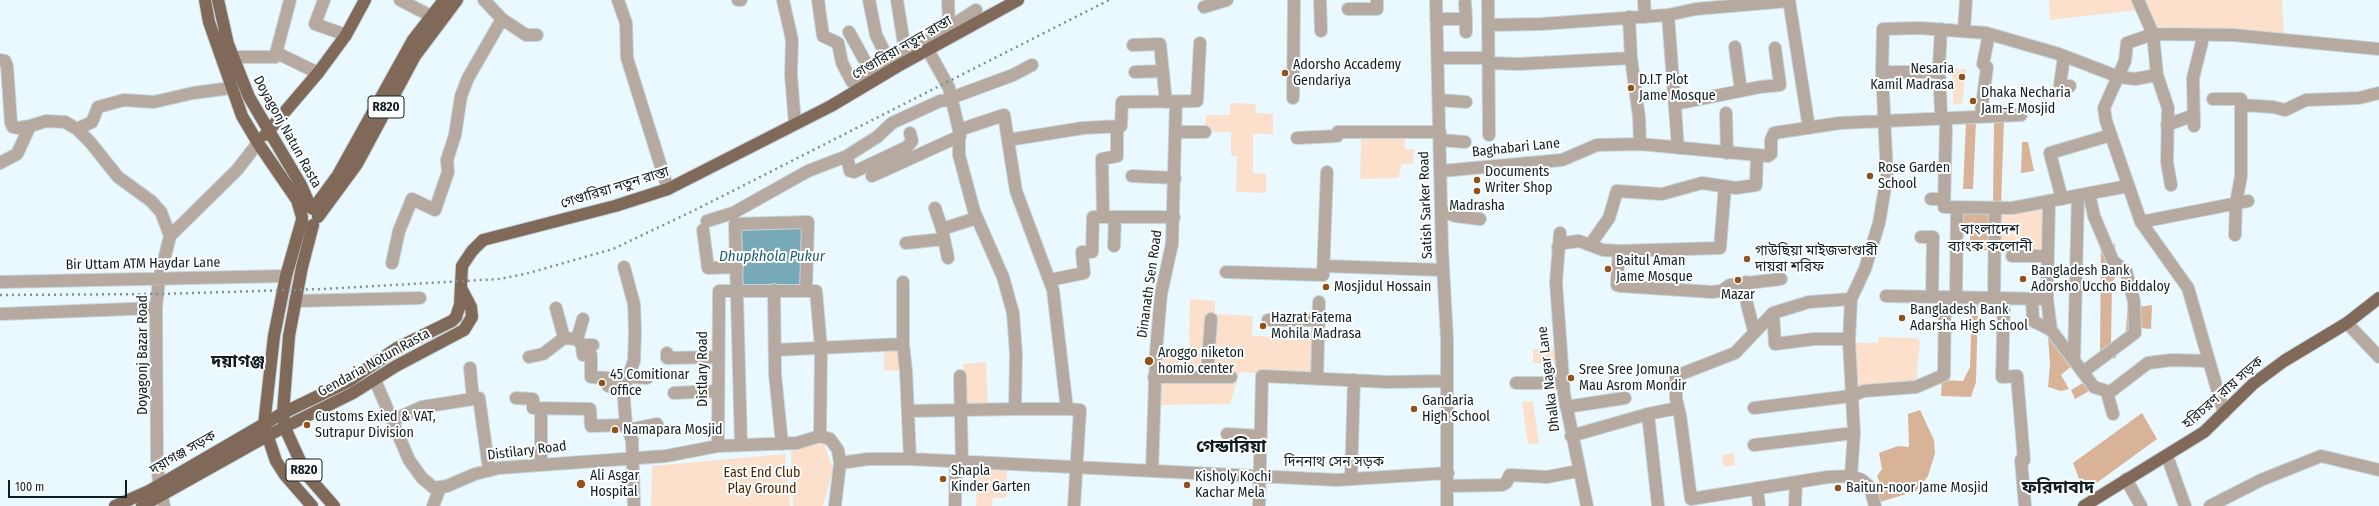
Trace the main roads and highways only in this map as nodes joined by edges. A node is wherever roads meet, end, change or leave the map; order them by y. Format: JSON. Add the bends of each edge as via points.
{"nodes":[{"id":1,"x":205,"y":0,"type":"edge"},
{"id":2,"x":218,"y":0,"type":"edge"},
{"id":3,"x":365,"y":0,"type":"edge"},
{"id":4,"x":444,"y":0,"type":"edge"},
{"id":5,"x":457,"y":0,"type":"edge"},
{"id":6,"x":1018,"y":0,"type":"edge"},
{"id":7,"x":244,"y":85,"type":"junction"},
{"id":8,"x":231,"y":88,"type":"junction"},
{"id":9,"x":269,"y":131,"type":"junction"},
{"id":10,"x":258,"y":143,"type":"junction"},
{"id":11,"x":305,"y":195,"type":"junction"},
{"id":12,"x":323,"y":195,"type":"junction"},
{"id":13,"x":310,"y":216,"type":"junction"},
{"id":14,"x":461,"y":288,"type":"junction"},
{"id":15,"x":2379,"y":299,"type":"edge"},
{"id":16,"x":340,"y":385,"type":"junction"},
{"id":17,"x":346,"y":397,"type":"junction"},
{"id":18,"x":283,"y":413,"type":"junction"},
{"id":19,"x":285,"y":428,"type":"junction"},
{"id":20,"x":265,"y":431,"type":"junction"},
{"id":21,"x":162,"y":495,"type":"edge"},
{"id":22,"x":116,"y":506,"type":"edge"},
{"id":23,"x":142,"y":506,"type":"edge"},
{"id":24,"x":312,"y":506,"type":"edge"},
{"id":25,"x":334,"y":506,"type":"edge"},
{"id":26,"x":2084,"y":506,"type":"edge"}],
"edges":[{"from":1,"to":8,"type":"main road","name":"Doyagonj Natun Rasta","via":[[209,22]]},
{"from":2,"to":7,"type":"main road","name":"Doyagonj Natun Rasta","via":[[233,57]]},
{"from":3,"to":9,"type":"main road","via":[[346,35]]},
{"from":4,"to":12,"type":"main road","number":"R820","via":[[413,40],[338,175]]},
{"from":5,"to":13,"type":"main road","number":"R820","via":[[415,56],[357,164]]},
{"from":6,"to":14,"type":"main road","name":"গেণ্ডারিয়া নতুন রাস্তা","via":[[831,106],[668,190],[483,240],[464,262]]},
{"from":7,"to":8,"type":"main road"},
{"from":7,"to":9,"type":"main road","name":"Doyagonj Natun Rasta"},
{"from":8,"to":10,"type":"main road","name":"Doyagonj Natun Rasta","via":[[242,116]]},
{"from":9,"to":10,"type":"main road"},
{"from":9,"to":11,"type":"main road","name":"Doyagonj Natun Rasta"},
{"from":10,"to":13,"type":"main road","name":"Doyagonj Natun Rasta"},
{"from":11,"to":12,"type":"main road"},
{"from":11,"to":13,"type":"main road","name":"Doyagonj Natun Rasta"},
{"from":12,"to":13,"type":"main road","number":"R820"},
{"from":13,"to":18,"type":"main road","number":"R820","via":[[285,370]]},
{"from":13,"to":20,"type":"main road","number":"R820","via":[[286,276],[274,336]]},
{"from":14,"to":16,"type":"main road","name":"গেণ্ডারিয়া নতুন রাস্তা","via":[[458,311],[452,321],[397,348]]},
{"from":14,"to":17,"type":"main road","name":"Gendaria Notun Rasta","via":[[471,307],[472,317],[467,327]]},
{"from":15,"to":26,"type":"main road","name":"হরিচরণ রায় সড়ক","via":[[2347,323],[2284,361],[2253,384],[2204,432]]},
{"from":16,"to":17,"type":"main road"},
{"from":16,"to":18,"type":"main road","name":"গেণ্ডারিয়া নতুন রাস্তা"},
{"from":17,"to":19,"type":"main road","name":"Gendaria Notun Rasta"},
{"from":18,"to":19,"type":"main road","number":"R820"},
{"from":18,"to":20,"type":"main road","name":"গেণ্ডারিয়া নতুন রাস্তা"},
{"from":19,"to":20,"type":"main road","name":"Gendaria Notun Rasta"},
{"from":19,"to":25,"type":"main road","number":"R820","via":[[306,474]]},
{"from":20,"to":21,"type":"main road","name":"দয়াগঞ্জ সড়ক"},
{"from":20,"to":24,"type":"main road","number":"R820","via":[[276,461],[285,476]]},
{"from":21,"to":22,"type":"main road","name":"দয়াগঞ্জ সড়ক"},
{"from":21,"to":23,"type":"main road","name":"দয়াগঞ্জ সড়ক"}]}
